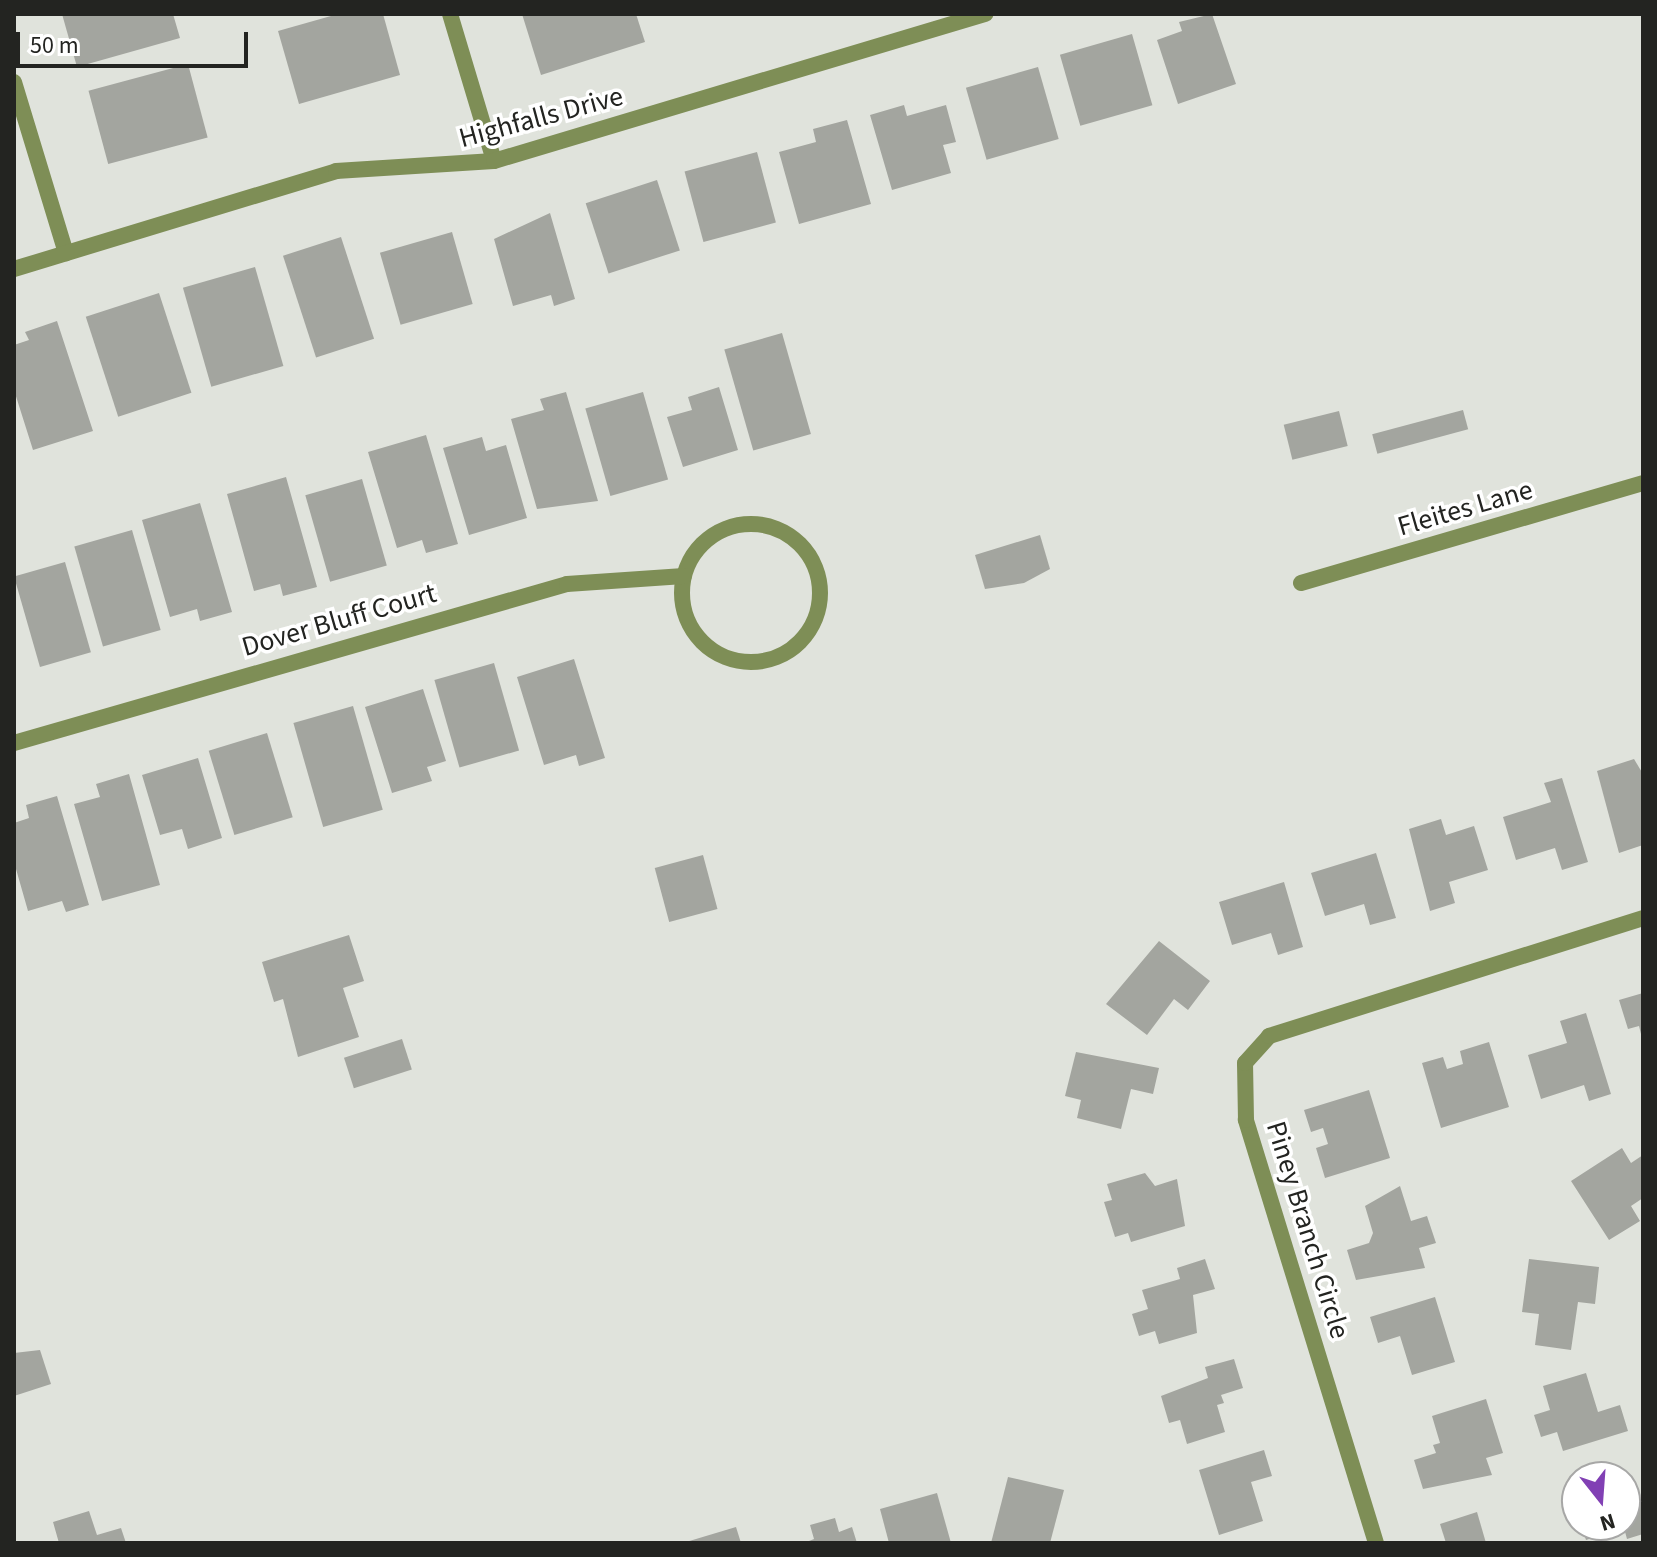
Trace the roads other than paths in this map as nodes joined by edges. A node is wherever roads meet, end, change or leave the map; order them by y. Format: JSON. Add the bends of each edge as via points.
{"nodes":[{"id":1,"x":450,"y":14,"type":"edge"},
{"id":2,"x":985,"y":14,"type":"edge"},
{"id":3,"x":14,"y":82,"type":"edge"},
{"id":4,"x":494,"y":161,"type":"junction"},
{"id":5,"x":66,"y":253,"type":"junction"},
{"id":6,"x":14,"y":269,"type":"edge"},
{"id":7,"x":1643,"y":483,"type":"edge"},
{"id":8,"x":684,"y":576,"type":"junction"},
{"id":9,"x":1301,"y":583,"type":"dead end"},
{"id":10,"x":14,"y":743,"type":"edge"},
{"id":11,"x":1643,"y":918,"type":"edge"},
{"id":12,"x":1376,"y":1543,"type":"edge"}],
"edges":[{"from":1,"to":4,"type":"street"},
{"from":2,"to":4,"type":"street","name":"Highfalls Drive"},
{"from":3,"to":5,"type":"street"},
{"from":4,"to":5,"type":"street","name":"Highfalls Drive","via":[[336,171]]},
{"from":5,"to":6,"type":"street","name":"Highfalls Drive"},
{"from":7,"to":9,"type":"street","name":"Fleites Lane"},
{"from":8,"to":8,"type":"street","via":[[688,622],[720,655],[766,661],[806,636],[817,616],[821,594],[807,552],[771,527],[749,524],[708,539]]},
{"from":8,"to":10,"type":"street","name":"Dover Bluff Court","via":[[567,584]]},
{"from":11,"to":12,"type":"street","name":"Piney Branch Circle","via":[[1269,1036],[1245,1063],[1246,1120]]}]}
